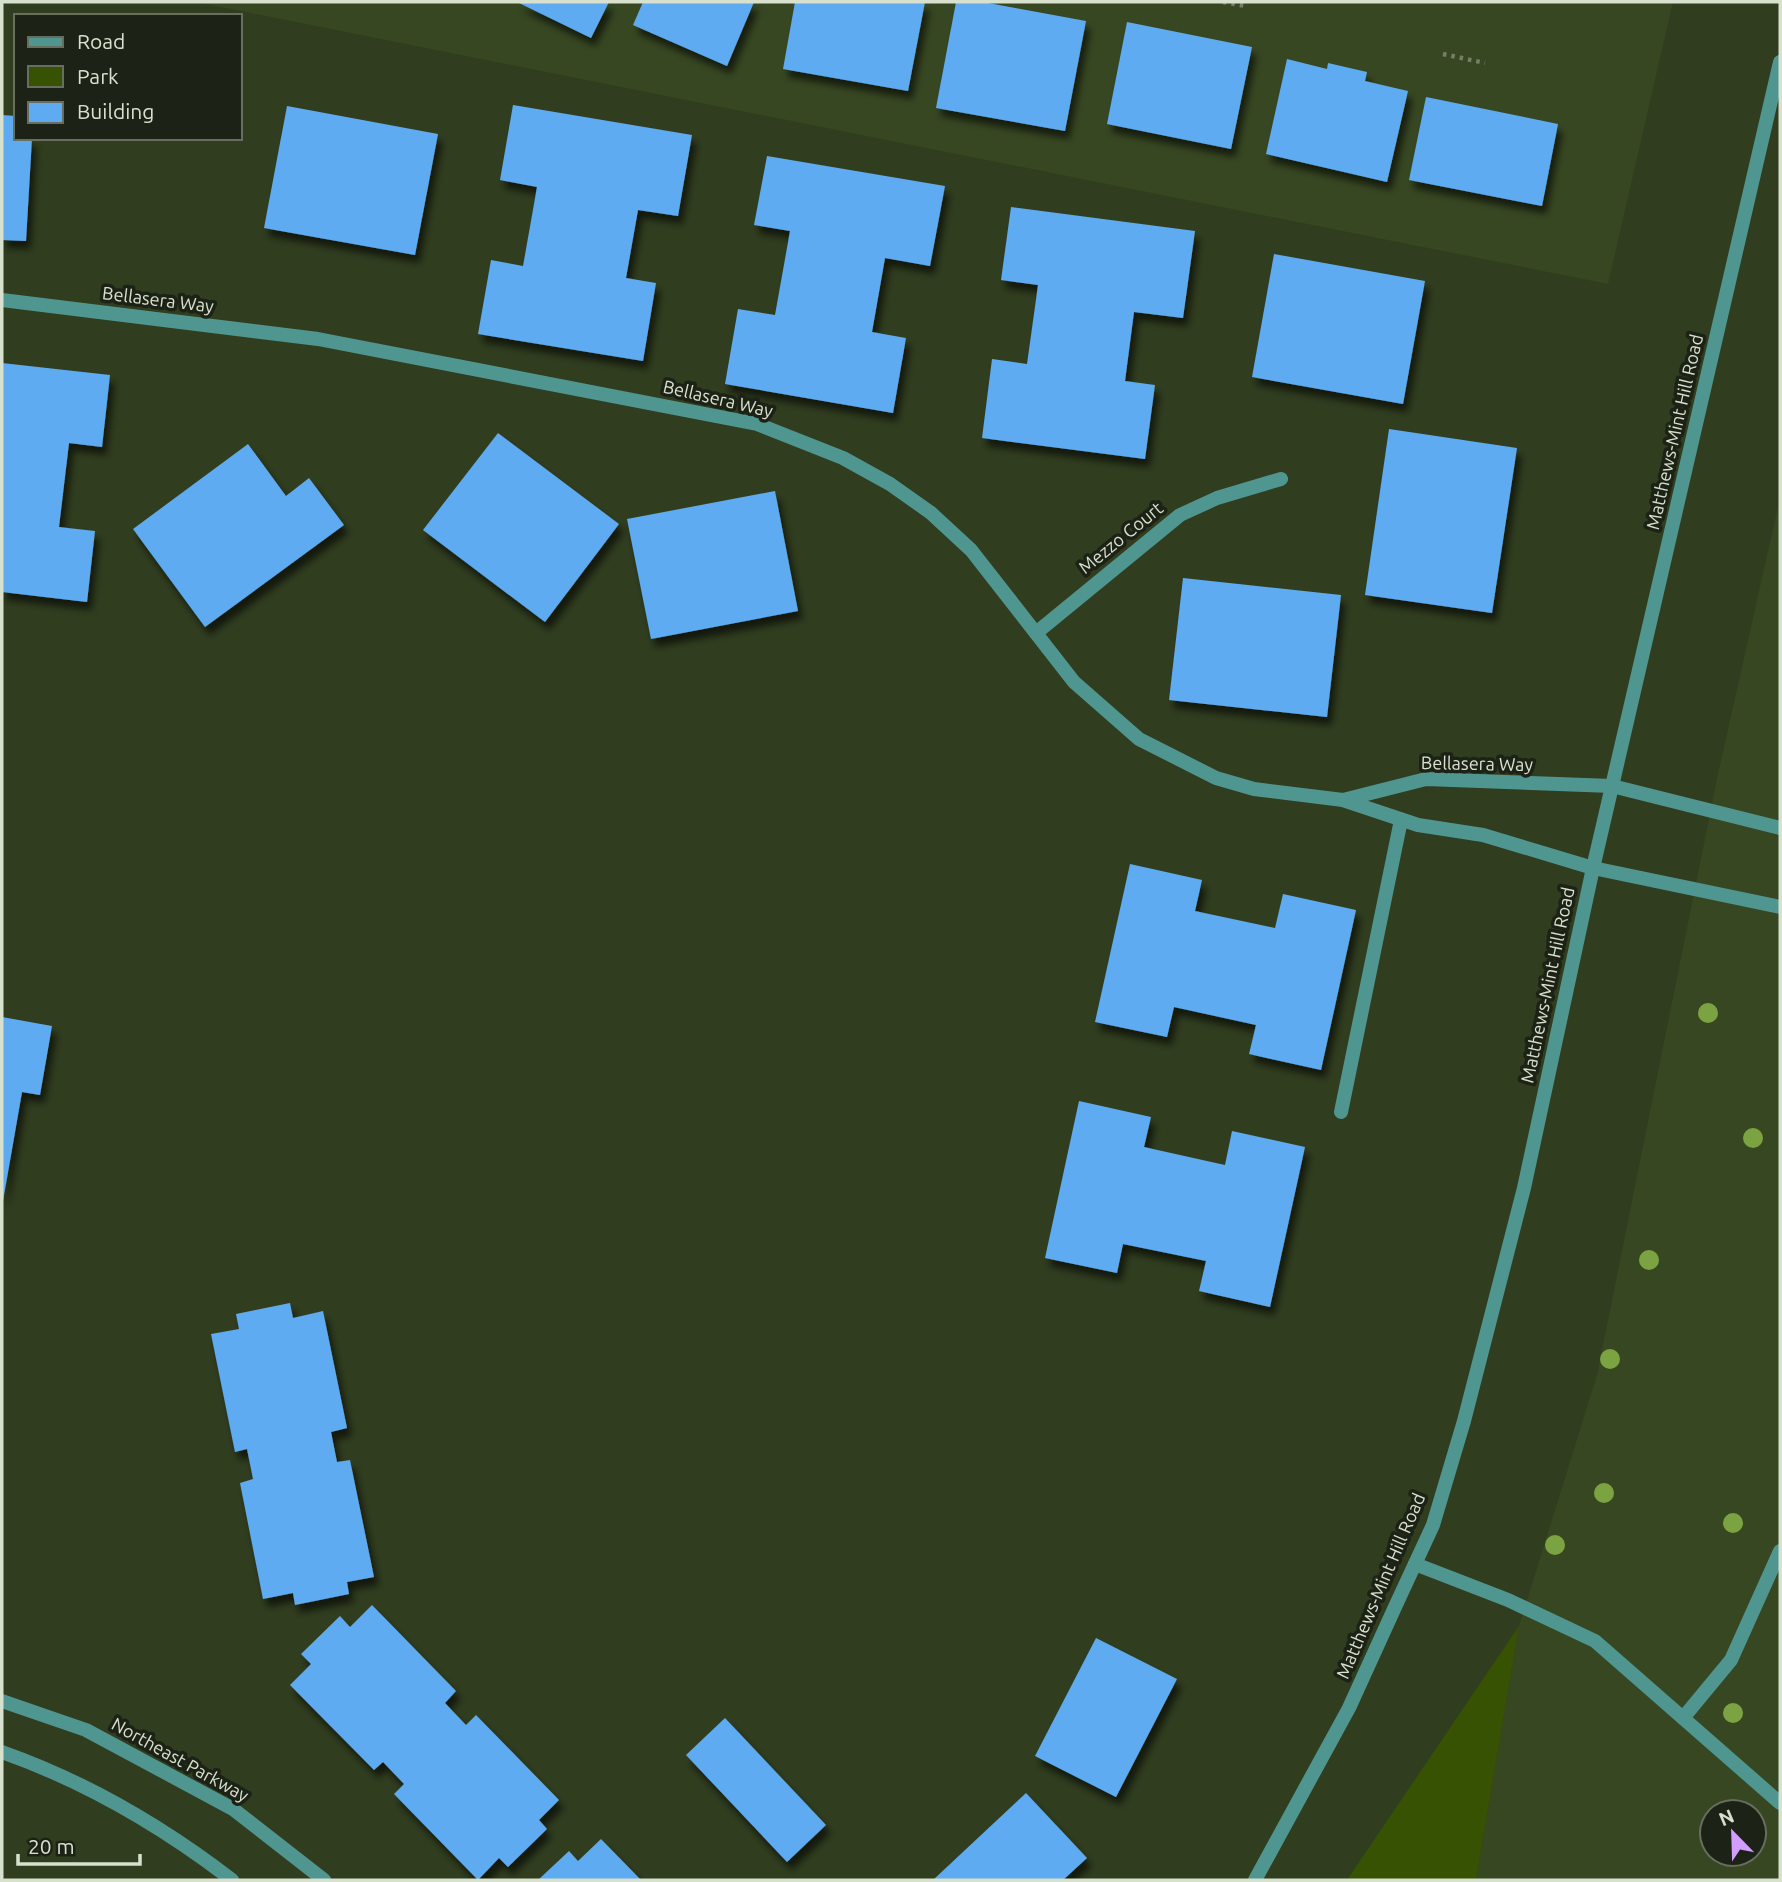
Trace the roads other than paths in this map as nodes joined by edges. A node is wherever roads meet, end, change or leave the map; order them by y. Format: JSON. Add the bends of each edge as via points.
{"nodes":[{"id":1,"x":1780,"y":62,"type":"edge"},
{"id":2,"x":2,"y":300,"type":"edge"},
{"id":3,"x":1281,"y":479,"type":"dead end"},
{"id":4,"x":1036,"y":633,"type":"junction"},
{"id":5,"x":1612,"y":786,"type":"junction"},
{"id":6,"x":1343,"y":800,"type":"junction"},
{"id":7,"x":1401,"y":820,"type":"junction"},
{"id":8,"x":1780,"y":828,"type":"edge"},
{"id":9,"x":1593,"y":868,"type":"junction"},
{"id":10,"x":1780,"y":907,"type":"edge"},
{"id":11,"x":1341,"y":1112,"type":"dead end"},
{"id":12,"x":1780,"y":1551,"type":"edge"},
{"id":13,"x":1415,"y":1564,"type":"junction"},
{"id":14,"x":2,"y":1701,"type":"edge"},
{"id":15,"x":1683,"y":1718,"type":"junction"},
{"id":16,"x":2,"y":1752,"type":"edge"},
{"id":17,"x":1780,"y":1803,"type":"edge"},
{"id":18,"x":232,"y":1880,"type":"edge"},
{"id":19,"x":324,"y":1880,"type":"edge"},
{"id":20,"x":1255,"y":1880,"type":"edge"}],
"edges":[{"from":1,"to":5,"type":"street","name":"Matthews-Mint Hill Road"},
{"from":2,"to":4,"type":"street","name":"Bellasera Way","via":[[318,339],[757,424],[843,458],[931,513],[971,550]]},
{"from":3,"to":4,"type":"street","name":"Mezzo Court","via":[[1217,498],[1181,515]]},
{"from":4,"to":6,"type":"street","name":"Bellasera Way","via":[[1102,710],[1178,761],[1254,789]]},
{"from":5,"to":6,"type":"street","name":"Bellasera Way","via":[[1426,779]]},
{"from":5,"to":8,"type":"street","name":"Bellasera Way"},
{"from":5,"to":9,"type":"street","name":"Matthews-Mint Hill Road"},
{"from":6,"to":7,"type":"street","name":"Bellasera Way"},
{"from":7,"to":9,"type":"street","name":"Bellasera Way","via":[[1483,835]]},
{"from":7,"to":11,"type":"street"},
{"from":9,"to":10,"type":"street","name":"Bellasera Way"},
{"from":9,"to":13,"type":"street","name":"Matthews-Mint Hill Road","via":[[1524,1188],[1433,1525]]},
{"from":12,"to":15,"type":"street","via":[[1731,1660]]},
{"from":13,"to":15,"type":"street","via":[[1508,1600],[1595,1642]]},
{"from":13,"to":20,"type":"street","name":"Matthews-Mint Hill Road","via":[[1349,1708]]},
{"from":14,"to":19,"type":"street","name":"Northeast Parkway","via":[[86,1730],[233,1809]]},
{"from":15,"to":17,"type":"street"},
{"from":16,"to":18,"type":"street","via":[[64,1776],[191,1849]]}]}
